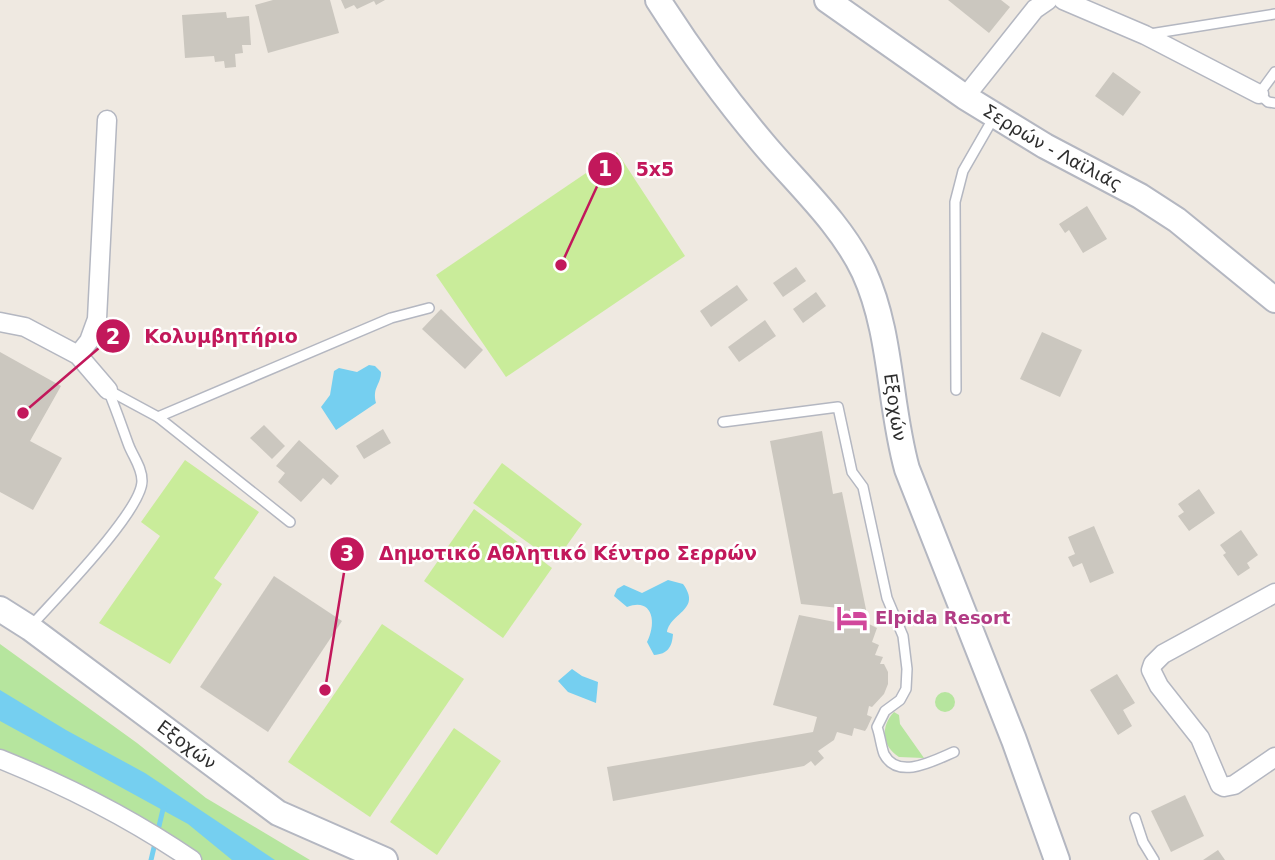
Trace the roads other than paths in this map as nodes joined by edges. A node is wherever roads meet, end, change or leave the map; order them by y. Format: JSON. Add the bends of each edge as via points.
{"nodes":[{"id":1,"x":658,"y":0,"type":"edge"},
{"id":2,"x":827,"y":0,"type":"edge"},
{"id":3,"x":1048,"y":0,"type":"edge"},
{"id":4,"x":1063,"y":0,"type":"edge"},
{"id":5,"x":1275,"y":14,"type":"edge"},
{"id":6,"x":1145,"y":35,"type":"junction"},
{"id":7,"x":1275,"y":72,"type":"edge"},
{"id":8,"x":1259,"y":94,"type":"junction"},
{"id":9,"x":965,"y":97,"type":"junction"},
{"id":10,"x":1275,"y":103,"type":"edge"},
{"id":11,"x":995,"y":116,"type":"junction"},
{"id":12,"x":107,"y":120,"type":"dead end"},
{"id":13,"x":1275,"y":300,"type":"edge"},
{"id":14,"x":429,"y":308,"type":"dead end"},
{"id":15,"x":0,"y":322,"type":"edge"},
{"id":16,"x":78,"y":355,"type":"junction"},
{"id":17,"x":108,"y":390,"type":"junction"},
{"id":18,"x":956,"y":390,"type":"dead end"},
{"id":19,"x":158,"y":417,"type":"junction"},
{"id":20,"x":723,"y":422,"type":"dead end"},
{"id":21,"x":290,"y":522,"type":"dead end"},
{"id":22,"x":1275,"y":593,"type":"edge"},
{"id":23,"x":0,"y":609,"type":"edge"},
{"id":24,"x":30,"y":628,"type":"junction"},
{"id":25,"x":954,"y":752,"type":"dead end"},
{"id":26,"x":1275,"y":757,"type":"edge"},
{"id":27,"x":0,"y":759,"type":"edge"},
{"id":28,"x":1135,"y":818,"type":"dead end"},
{"id":29,"x":192,"y":860,"type":"edge"},
{"id":30,"x":385,"y":860,"type":"edge"},
{"id":31,"x":1058,"y":860,"type":"edge"},
{"id":32,"x":1154,"y":860,"type":"edge"}],
"edges":[{"from":1,"to":31,"type":"main road","name":"Εξοχών","via":[[710,77],[834,226],[865,274],[882,331],[907,470]]},
{"from":2,"to":9,"type":"main road","name":"Σερρών - Λαϊλιάς"},
{"from":3,"to":9,"type":"street","via":[[1035,9]]},
{"from":4,"to":6,"type":"street"},
{"from":5,"to":6,"type":"lane"},
{"from":6,"to":8,"type":"street"},
{"from":7,"to":8,"type":"lane"},
{"from":8,"to":10,"type":"lane"},
{"from":9,"to":11,"type":"main road","name":"Σερρών - Λαϊλιάς"},
{"from":11,"to":13,"type":"main road","name":"Σερρών - Λαϊλιάς","via":[[1177,220]]},
{"from":11,"to":18,"type":"lane","via":[[963,171],[956,202]]},
{"from":12,"to":16,"type":"street","via":[[97,319]]},
{"from":14,"to":19,"type":"lane","via":[[391,318]]},
{"from":15,"to":16,"type":"street","via":[[25,327]]},
{"from":16,"to":17,"type":"street"},
{"from":17,"to":19,"type":"lane"},
{"from":17,"to":24,"type":"lane","via":[[139,466],[142,483],[138,498]]},
{"from":19,"to":21,"type":"lane"},
{"from":20,"to":25,"type":"lane","via":[[838,407],[852,471],[863,486],[887,598],[903,636],[906,689],[877,727],[885,755],[898,766],[915,768]]},
{"from":22,"to":26,"type":"street","via":[[1163,654],[1151,670],[1200,738],[1220,785],[1234,785]]},
{"from":23,"to":24,"type":"main road","name":"Εξοχών"},
{"from":24,"to":30,"type":"main road","name":"Εξοχών","via":[[278,813]]},
{"from":27,"to":29,"type":"street","via":[[83,796]]},
{"from":28,"to":32,"type":"lane"}]}
